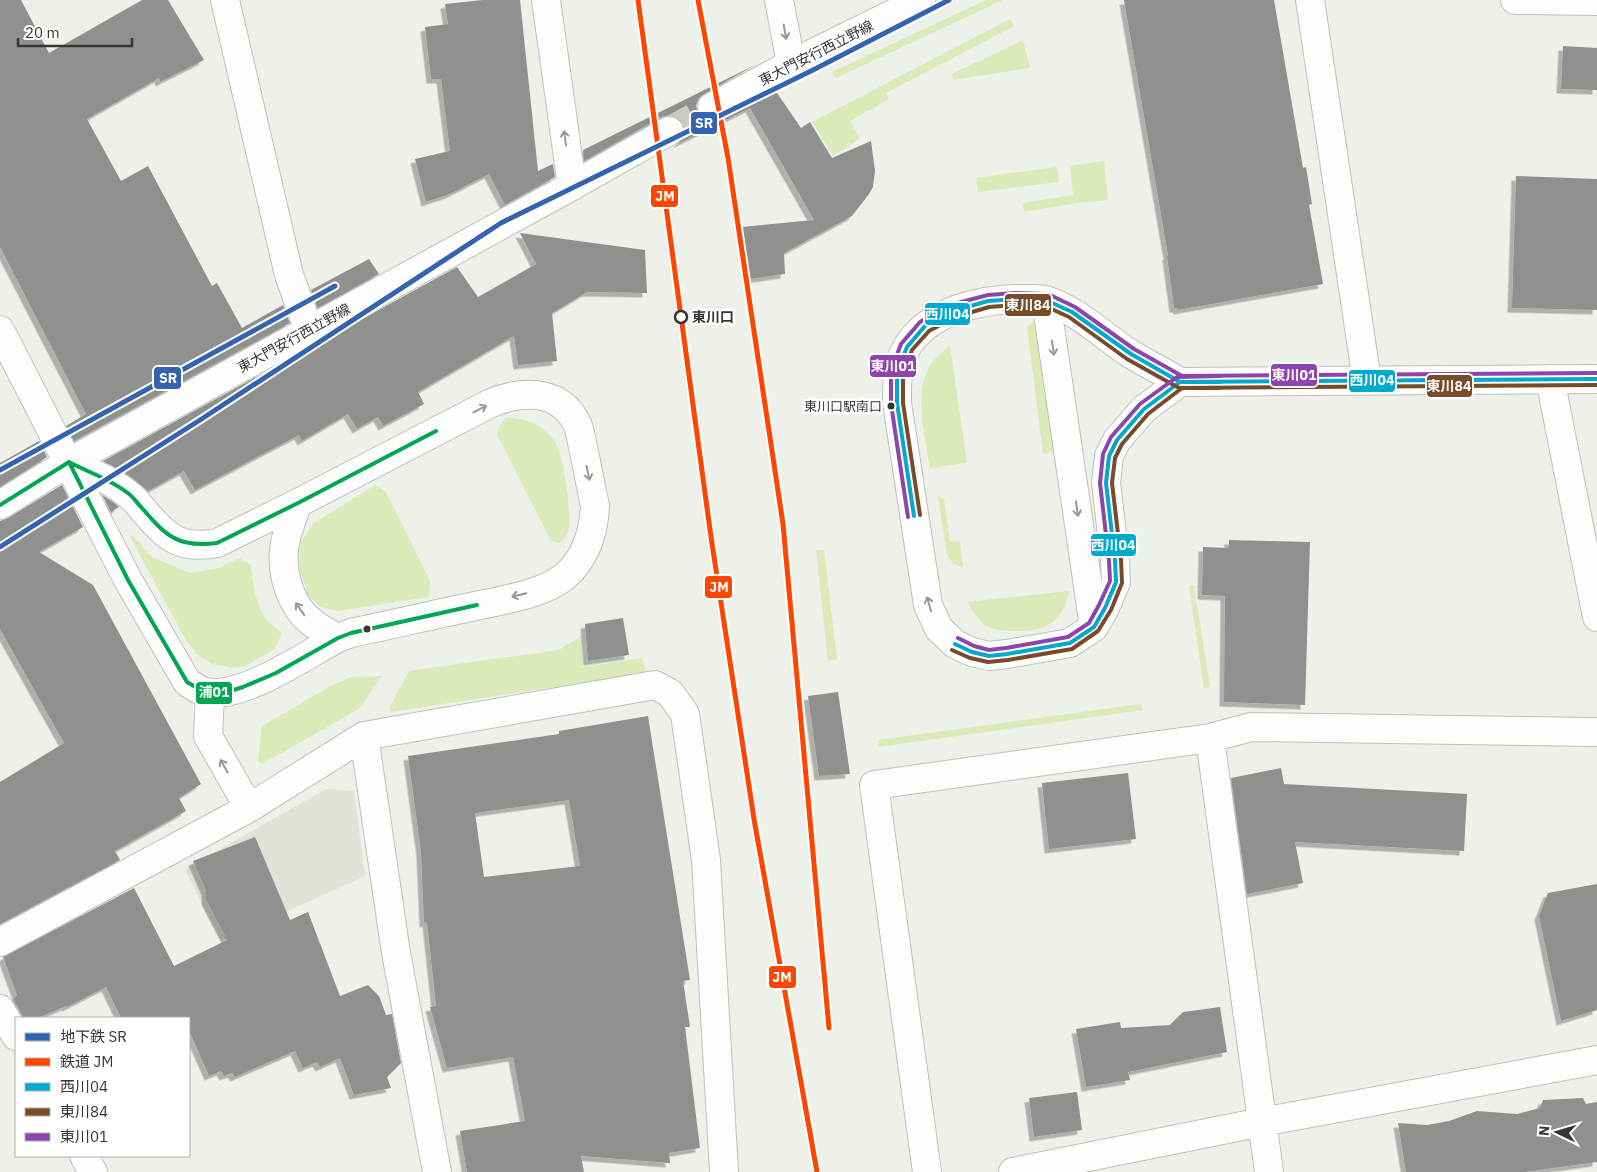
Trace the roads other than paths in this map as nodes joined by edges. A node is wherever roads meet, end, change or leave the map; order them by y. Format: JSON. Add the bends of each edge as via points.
{"nodes":[{"id":1,"x":225,"y":0,"type":"edge"},
{"id":2,"x":546,"y":0,"type":"edge"},
{"id":3,"x":779,"y":0,"type":"edge"},
{"id":4,"x":921,"y":0,"type":"edge"},
{"id":5,"x":1310,"y":0,"type":"edge"},
{"id":6,"x":1515,"y":0,"type":"edge"},
{"id":7,"x":1597,"y":1,"type":"edge"},
{"id":8,"x":790,"y":64,"type":"junction"},
{"id":9,"x":712,"y":107,"type":"tunnel mouth"},
{"id":10,"x":669,"y":131,"type":"tunnel mouth"},
{"id":11,"x":572,"y":186,"type":"junction"},
{"id":12,"x":1046,"y":300,"type":"junction"},
{"id":13,"x":0,"y":330,"type":"edge"},
{"id":14,"x":309,"y":330,"type":"junction"},
{"id":15,"x":1597,"y":378,"type":"edge"},
{"id":16,"x":1550,"y":379,"type":"junction"},
{"id":17,"x":1367,"y":381,"type":"junction"},
{"id":18,"x":1180,"y":382,"type":"junction"},
{"id":19,"x":68,"y":462,"type":"junction"},
{"id":20,"x":0,"y":504,"type":"edge"},
{"id":21,"x":298,"y":504,"type":"junction"},
{"id":22,"x":1597,"y":617,"type":"edge"},
{"id":23,"x":1094,"y":627,"type":"junction"},
{"id":24,"x":338,"y":638,"type":"junction"},
{"id":25,"x":210,"y":693,"type":"junction"},
{"id":26,"x":1597,"y":732,"type":"edge"},
{"id":27,"x":364,"y":736,"type":"junction"},
{"id":28,"x":1210,"y":738,"type":"junction"},
{"id":29,"x":249,"y":808,"type":"junction"},
{"id":30,"x":0,"y":942,"type":"edge"},
{"id":31,"x":0,"y":1009,"type":"edge"},
{"id":32,"x":15,"y":1034,"type":"edge"},
{"id":33,"x":1597,"y":1060,"type":"edge"},
{"id":34,"x":1262,"y":1122,"type":"junction"},
{"id":35,"x":85,"y":1157,"type":"edge"},
{"id":36,"x":93,"y":1172,"type":"edge"},
{"id":37,"x":437,"y":1172,"type":"edge"},
{"id":38,"x":724,"y":1172,"type":"edge"},
{"id":39,"x":927,"y":1172,"type":"edge"},
{"id":40,"x":1013,"y":1172,"type":"edge"},
{"id":41,"x":1269,"y":1172,"type":"edge"}],
"edges":[{"from":1,"to":14,"type":"street","via":[[289,275]]},
{"from":11,"to":2,"type":"street","one_way":true},
{"from":3,"to":8,"type":"street","one_way":true},
{"from":4,"to":8,"type":"street","name":"東大門安行西立野線"},
{"from":5,"to":17,"type":"street"},
{"from":6,"to":7,"type":"street"},
{"from":8,"to":9,"type":"street","name":"東大門安行西立野線"},
{"from":10,"to":11,"type":"street","name":"東大門安行西立野線"},
{"from":11,"to":14,"type":"street","name":"東大門安行西立野線"},
{"from":12,"to":18,"type":"street","via":[[1072,312],[1131,354]]},
{"from":12,"to":23,"type":"street","one_way":true},
{"from":23,"to":12,"type":"street","one_way":true,"via":[[1070,643],[989,656],[955,644],[939,629],[928,605],[897,403],[897,372],[907,347],[925,326],[953,311],[988,302]]},
{"from":13,"to":19,"type":"street"},
{"from":14,"to":19,"type":"street","name":"東大門安行西立野線"},
{"from":15,"to":16,"type":"street"},
{"from":16,"to":17,"type":"street"},
{"from":16,"to":22,"type":"street"},
{"from":17,"to":18,"type":"street"},
{"from":18,"to":23,"type":"street","via":[[1144,409],[1117,440],[1109,456],[1106,483],[1116,582]]},
{"from":19,"to":20,"type":"street","name":"東大門安行西立野線"},
{"from":19,"to":21,"type":"street","via":[[117,486],[131,496],[159,529],[173,540],[188,544],[216,543]]},
{"from":19,"to":25,"type":"street","via":[[128,580],[187,682]]},
{"from":24,"to":21,"type":"street","one_way":true,"via":[[315,625],[299,610],[283,571],[285,541]]},
{"from":21,"to":24,"type":"street","one_way":true,"via":[[491,403],[513,396],[534,394],[555,400],[569,412],[579,428],[595,515],[583,552],[563,577],[536,591]]},
{"from":24,"to":25,"type":"street","via":[[256,683]]},
{"from":29,"to":25,"type":"street","one_way":true,"via":[[208,736]]},
{"from":26,"to":28,"type":"street","via":[[1251,727]]},
{"from":27,"to":29,"type":"street"},
{"from":27,"to":37,"type":"street","via":[[396,953]]},
{"from":27,"to":38,"type":"street","via":[[656,685],[670,693],[685,714],[706,860]]},
{"from":28,"to":34,"type":"street"},
{"from":28,"to":39,"type":"street","via":[[874,785]]},
{"from":29,"to":30,"type":"street"},
{"from":31,"to":32,"type":"street"},
{"from":33,"to":34,"type":"street"},
{"from":34,"to":40,"type":"street"},
{"from":34,"to":41,"type":"street"},
{"from":35,"to":36,"type":"street"}]}
